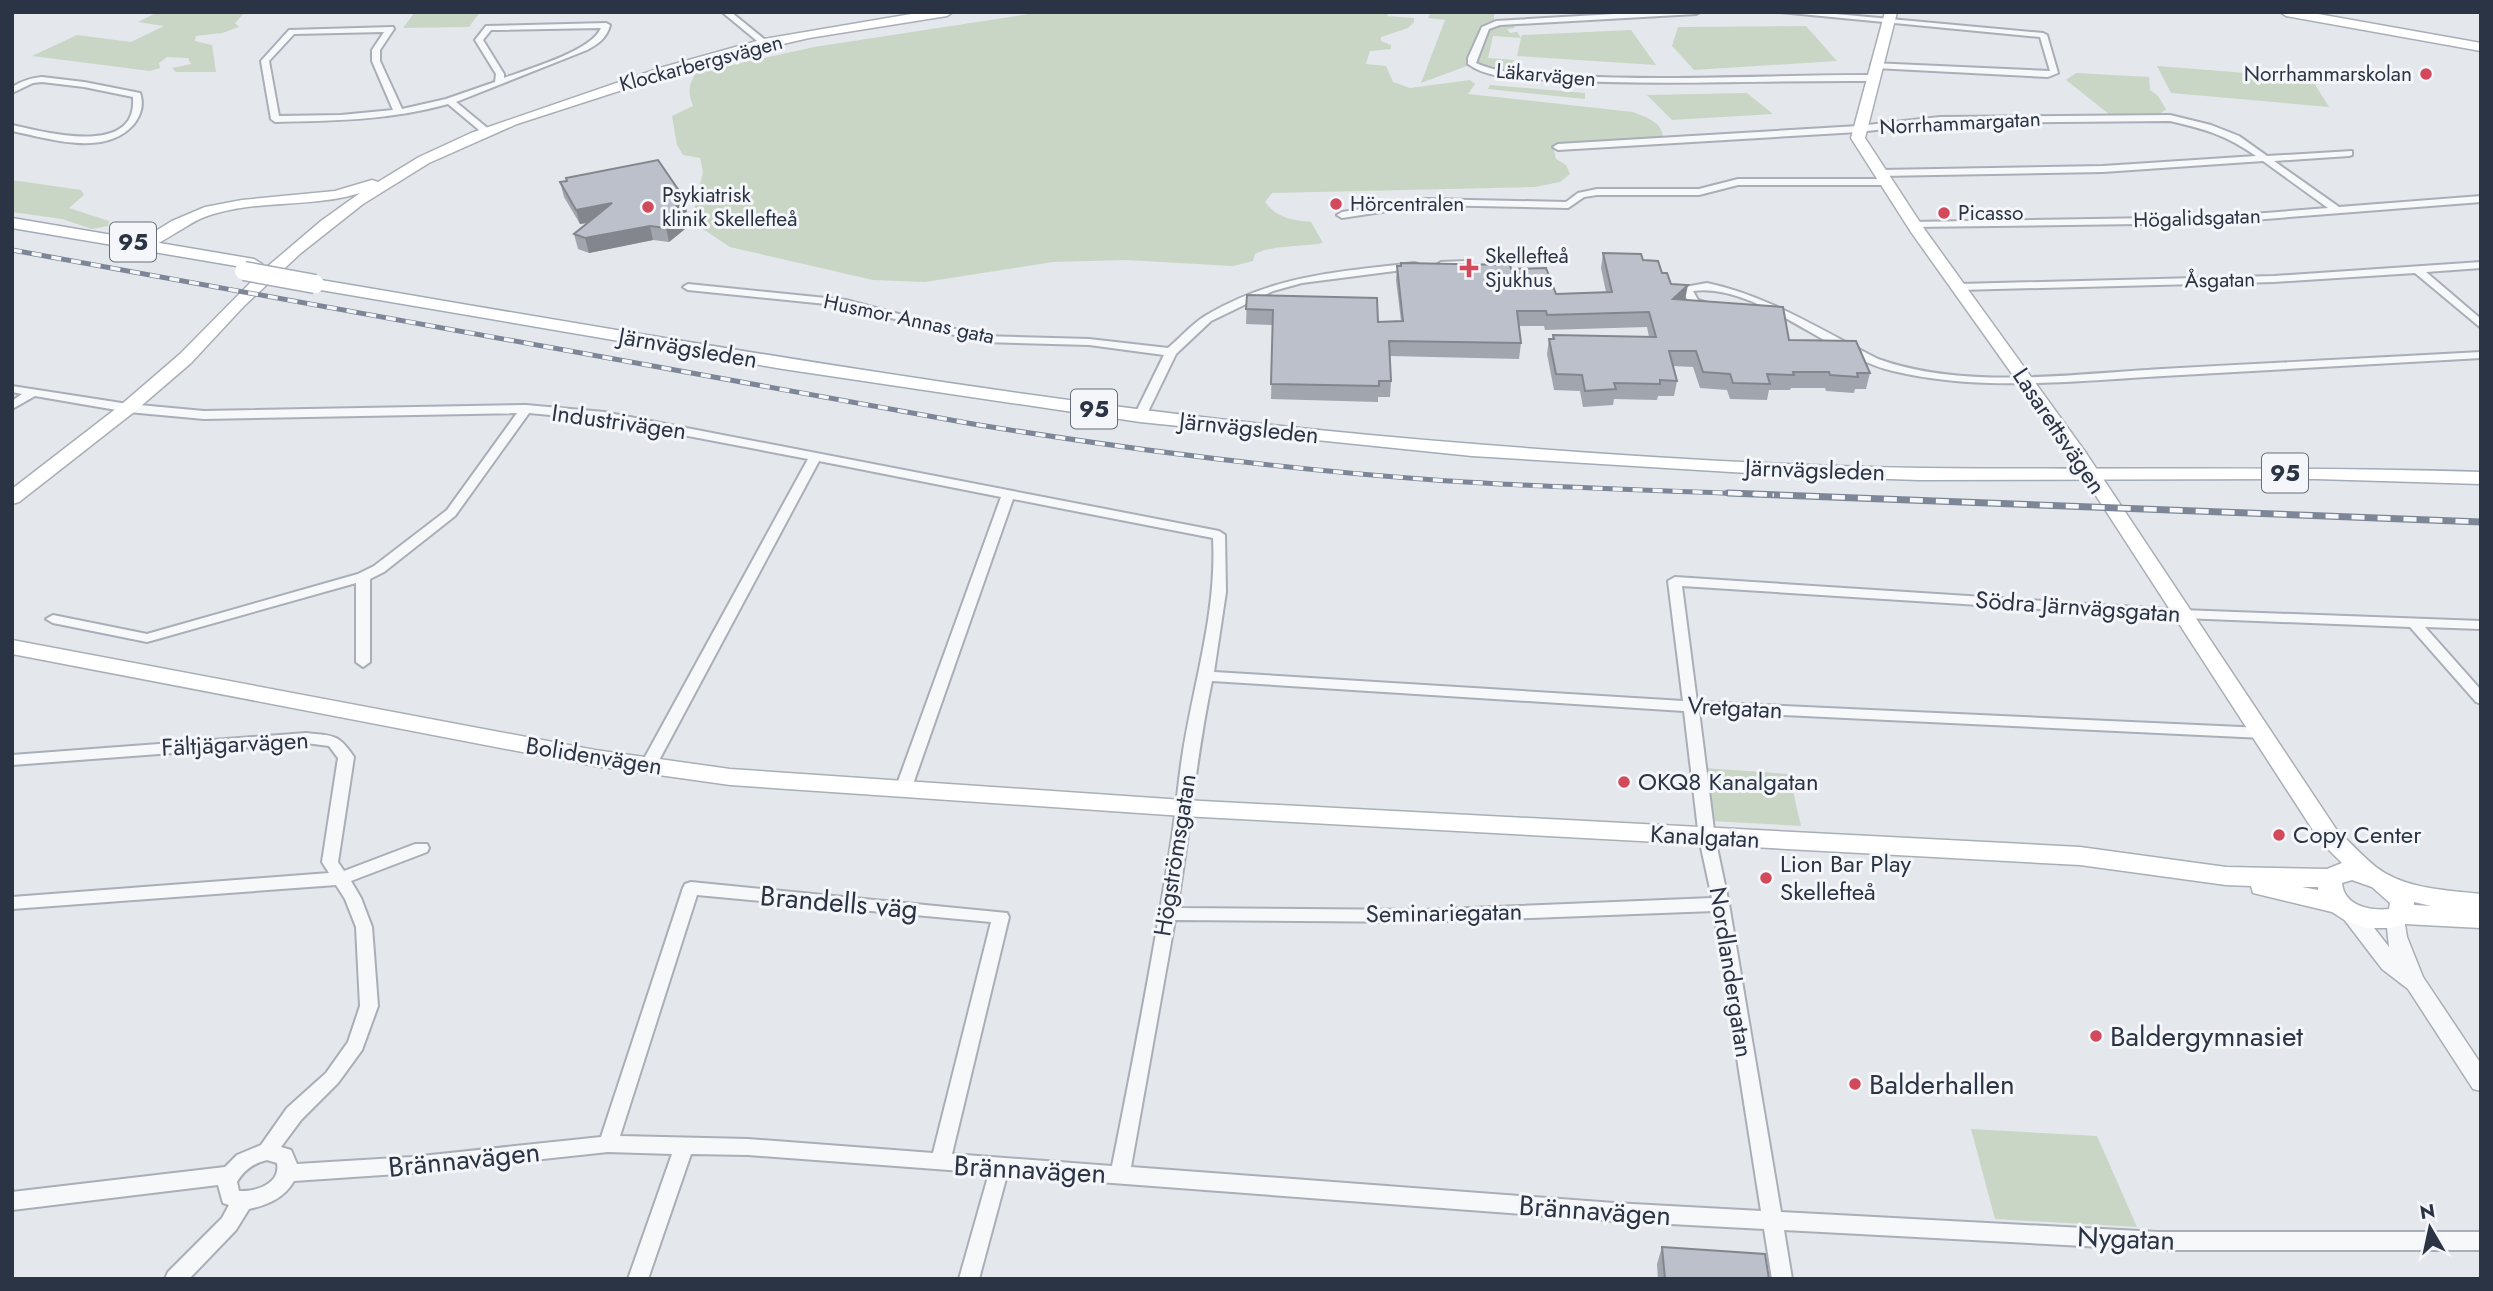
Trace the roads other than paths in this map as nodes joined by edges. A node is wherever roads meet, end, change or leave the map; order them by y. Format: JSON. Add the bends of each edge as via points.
{"nodes":[{"id":1,"x":726,"y":12,"type":"edge"},
{"id":2,"x":947,"y":12,"type":"edge"},
{"id":3,"x":1696,"y":12,"type":"edge"},
{"id":4,"x":1784,"y":12,"type":"edge"},
{"id":5,"x":2286,"y":12,"type":"edge"},
{"id":6,"x":1890,"y":16,"type":"edge"},
{"id":7,"x":765,"y":43,"type":"junction"},
{"id":8,"x":2481,"y":47,"type":"edge"},
{"id":9,"x":1873,"y":71,"type":"junction"},
{"id":10,"x":499,"y":82,"type":"junction"},
{"id":11,"x":12,"y":90,"type":"edge"},
{"id":12,"x":449,"y":101,"type":"junction"},
{"id":13,"x":398,"y":111,"type":"junction"},
{"id":14,"x":12,"y":128,"type":"edge"},
{"id":15,"x":1858,"y":129,"type":"junction"},
{"id":16,"x":488,"y":133,"type":"junction"},
{"id":17,"x":462,"y":144,"type":"junction"},
{"id":18,"x":1558,"y":147,"type":"dead end"},
{"id":19,"x":2349,"y":153,"type":"dead end"},
{"id":20,"x":427,"y":158,"type":"junction"},
{"id":21,"x":2264,"y":159,"type":"junction"},
{"id":22,"x":1883,"y":178,"type":"junction"},
{"id":23,"x":2481,"y":200,"type":"edge"},
{"id":24,"x":306,"y":202,"type":"junction"},
{"id":25,"x":358,"y":209,"type":"junction"},
{"id":26,"x":2337,"y":209,"type":"junction"},
{"id":27,"x":1342,"y":215,"type":"dead end"},
{"id":28,"x":1913,"y":224,"type":"junction"},
{"id":29,"x":12,"y":226,"type":"edge"},
{"id":30,"x":178,"y":230,"type":"junction"},
{"id":31,"x":140,"y":247,"type":"junction"},
{"id":32,"x":195,"y":254,"type":"junction"},
{"id":33,"x":1468,"y":264,"type":"edge"},
{"id":34,"x":2481,"y":265,"type":"edge"},
{"id":35,"x":249,"y":268,"type":"junction"},
{"id":36,"x":2418,"y":270,"type":"junction"},
{"id":37,"x":1959,"y":286,"type":"junction"},
{"id":38,"x":688,"y":287,"type":"dead end"},
{"id":39,"x":1725,"y":306,"type":"edge"},
{"id":40,"x":1739,"y":306,"type":"edge"},
{"id":41,"x":1767,"y":307,"type":"junction"},
{"id":42,"x":2481,"y":325,"type":"edge"},
{"id":43,"x":1171,"y":352,"type":"junction"},
{"id":44,"x":2481,"y":355,"type":"edge"},
{"id":45,"x":2025,"y":379,"type":"junction"},
{"id":46,"x":12,"y":389,"type":"edge"},
{"id":47,"x":33,"y":392,"type":"junction"},
{"id":48,"x":12,"y":406,"type":"edge"},
{"id":49,"x":128,"y":408,"type":"junction"},
{"id":50,"x":526,"y":409,"type":"junction"},
{"id":51,"x":1140,"y":416,"type":"junction"},
{"id":52,"x":816,"y":456,"type":"junction"},
{"id":53,"x":2089,"y":474,"type":"junction"},
{"id":54,"x":2481,"y":478,"type":"edge"},
{"id":55,"x":1008,"y":495,"type":"junction"},
{"id":56,"x":12,"y":498,"type":"edge"},
{"id":57,"x":1219,"y":535,"type":"joint"},
{"id":58,"x":363,"y":578,"type":"junction"},
{"id":59,"x":1675,"y":581,"type":"joint"},
{"id":60,"x":2182,"y":614,"type":"junction"},
{"id":61,"x":52,"y":620,"type":"dead end"},
{"id":62,"x":2414,"y":622,"type":"junction"},
{"id":63,"x":2481,"y":625,"type":"edge"},
{"id":64,"x":12,"y":648,"type":"edge"},
{"id":65,"x":363,"y":662,"type":"dead end"},
{"id":66,"x":1206,"y":676,"type":"junction"},
{"id":67,"x":2481,"y":699,"type":"edge"},
{"id":68,"x":1689,"y":706,"type":"junction"},
{"id":69,"x":2263,"y":733,"type":"junction"},
{"id":70,"x":12,"y":760,"type":"edge"},
{"id":71,"x":648,"y":766,"type":"junction"},
{"id":72,"x":904,"y":787,"type":"junction"},
{"id":73,"x":1184,"y":808,"type":"junction"},
{"id":74,"x":2328,"y":835,"type":"junction"},
{"id":75,"x":1707,"y":838,"type":"junction"},
{"id":76,"x":421,"y":848,"type":"dead end"},
{"id":77,"x":2369,"y":875,"type":"junction"},
{"id":78,"x":2226,"y":876,"type":"junction"},
{"id":79,"x":2335,"y":876,"type":"junction"},
{"id":80,"x":343,"y":878,"type":"junction"},
{"id":81,"x":2392,"y":888,"type":"junction"},
{"id":82,"x":2481,"y":903,"type":"edge"},
{"id":83,"x":12,"y":904,"type":"edge"},
{"id":84,"x":1721,"y":904,"type":"junction"},
{"id":85,"x":2345,"y":908,"type":"junction"},
{"id":86,"x":1167,"y":914,"type":"junction"},
{"id":87,"x":2398,"y":916,"type":"junction"},
{"id":88,"x":2481,"y":918,"type":"edge"},
{"id":89,"x":2413,"y":983,"type":"junction"},
{"id":90,"x":2481,"y":1082,"type":"edge"},
{"id":91,"x":608,"y":1144,"type":"junction"},
{"id":92,"x":684,"y":1146,"type":"junction"},
{"id":93,"x":267,"y":1152,"type":"junction"},
{"id":94,"x":940,"y":1163,"type":"junction"},
{"id":95,"x":1000,"y":1167,"type":"junction"},
{"id":96,"x":288,"y":1174,"type":"junction"},
{"id":97,"x":1120,"y":1174,"type":"junction"},
{"id":98,"x":230,"y":1175,"type":"junction"},
{"id":99,"x":12,"y":1201,"type":"edge"},
{"id":100,"x":242,"y":1202,"type":"junction"},
{"id":101,"x":1772,"y":1220,"type":"junction"},
{"id":102,"x":2481,"y":1241,"type":"edge"},
{"id":103,"x":175,"y":1279,"type":"edge"},
{"id":104,"x":638,"y":1279,"type":"edge"},
{"id":105,"x":969,"y":1279,"type":"edge"},
{"id":106,"x":1782,"y":1279,"type":"edge"}],
"edges":[{"from":1,"to":7,"type":"street"},
{"from":2,"to":7,"type":"main road","name":"Klockarbergsvägen"},
{"from":3,"to":9,"type":"street","name":"Läkarvägen","via":[[1499,23],[1486,27],[1472,64],[1508,74],[1620,81]]},
{"from":4,"to":6,"type":"street"},
{"from":5,"to":8,"type":"main road"},
{"from":6,"to":9,"type":"main road"},
{"from":6,"to":9,"type":"street","via":[[2043,35],[2054,73]]},
{"from":7,"to":16,"type":"main road","name":"Klockarbergsvägen","via":[[646,75]]},
{"from":9,"to":15,"type":"main road"},
{"from":10,"to":10,"type":"street","via":[[593,45],[606,25],[489,28],[479,40],[500,74]]},
{"from":10,"to":12,"type":"street"},
{"from":11,"to":14,"type":"street","via":[[37,80],[137,95],[137,114],[129,126],[95,140]]},
{"from":12,"to":13,"type":"street"},
{"from":12,"to":16,"type":"street"},
{"from":13,"to":13,"type":"street","via":[[275,119],[265,61],[292,32],[390,29],[376,50],[376,61]]},
{"from":15,"to":18,"type":"street","name":"Norrhammargatan"},
{"from":15,"to":21,"type":"street","name":"Norrhammargatan","via":[[1940,120],[2169,118],[2236,138]]},
{"from":15,"to":22,"type":"main road","name":"Lasarettsvägen","via":[[1858,138]]},
{"from":16,"to":17,"type":"main road","name":"Klockarbergsvägen"},
{"from":17,"to":20,"type":"main road","name":"Klockarbergsvägen"},
{"from":17,"to":25,"type":"main road","name":"Klockarbergsvägen"},
{"from":19,"to":21,"type":"street"},
{"from":20,"to":24,"type":"main road","via":[[349,194]]},
{"from":20,"to":25,"type":"main road","name":"Klockarbergsvägen"},
{"from":21,"to":22,"type":"street"},
{"from":21,"to":26,"type":"street","name":"Norrhammargatan"},
{"from":22,"to":27,"type":"street","via":[[1738,182],[1699,192],[1597,192],[1581,195],[1568,205],[1418,202]]},
{"from":22,"to":28,"type":"main road","name":"Lasarettsvägen"},
{"from":23,"to":26,"type":"street","name":"Högalidsgatan"},
{"from":24,"to":25,"type":"main road"},
{"from":24,"to":31,"type":"main road","via":[[220,208],[180,220]]},
{"from":25,"to":30,"type":"main road","via":[[279,205],[236,209],[205,216]]},
{"from":25,"to":49,"type":"main road","name":"Klockarbergsvägen"},
{"from":26,"to":28,"type":"street","name":"Högalidsgatan","via":[[2214,220]]},
{"from":28,"to":37,"type":"main road","name":"Lasarettsvägen"},
{"from":29,"to":31,"type":"main road","name":"Järnvägsleden","number":"95"},
{"from":30,"to":31,"type":"main road"},
{"from":30,"to":32,"type":"main road","via":[[176,241]]},
{"from":31,"to":32,"type":"main road","name":"Järnvägsleden","number":"95"},
{"from":31,"to":35,"type":"main road","name":"Järnvägsleden","number":"95"},
{"from":32,"to":35,"type":"main road","name":"Järnvägsleden","number":"95"},
{"from":33,"to":43,"type":"street","via":[[1376,268],[1269,289],[1207,319]]},
{"from":34,"to":36,"type":"street","name":"Åsgatan"},
{"from":35,"to":51,"type":"main road","name":"Järnvägsleden","number":"95","bridge":true,"via":[[783,364]]},
{"from":36,"to":37,"type":"street","name":"Åsgatan","via":[[2274,279]]},
{"from":36,"to":42,"type":"street"},
{"from":37,"to":45,"type":"main road","name":"Lasarettsvägen"},
{"from":38,"to":43,"type":"street","name":"Husmor Annas gata","via":[[846,303],[981,339],[1089,342]]},
{"from":39,"to":41,"type":"street","via":[[1695,302],[1688,292],[1691,287],[1718,287]]},
{"from":40,"to":41,"type":"street"},
{"from":41,"to":45,"type":"street","via":[[1889,368],[1968,378]]},
{"from":43,"to":51,"type":"street"},
{"from":44,"to":45,"type":"street"},
{"from":45,"to":53,"type":"main road","name":"Lasarettsvägen"},
{"from":46,"to":47,"type":"street","name":"Industrivägen"},
{"from":47,"to":48,"type":"street"},
{"from":47,"to":49,"type":"street","name":"Industrivägen"},
{"from":49,"to":50,"type":"street","name":"Industrivägen","via":[[204,415]]},
{"from":49,"to":56,"type":"main road","name":"Klockarbergsvägen"},
{"from":50,"to":52,"type":"street","name":"Industrivägen","via":[[604,416]]},
{"from":50,"to":58,"type":"street","via":[[451,513]]},
{"from":51,"to":53,"type":"main road","name":"Järnvägsleden","number":"95","via":[[1472,450],[1664,463],[1920,474]]},
{"from":52,"to":55,"type":"street","name":"Industrivägen"},
{"from":52,"to":71,"type":"street"},
{"from":53,"to":54,"type":"main road","number":"95"},
{"from":53,"to":60,"type":"main road","name":"Lasarettsvägen"},
{"from":55,"to":57,"type":"street","name":"Industrivägen"},
{"from":55,"to":72,"type":"street"},
{"from":57,"to":66,"type":"street","name":"Högströmsgatan","via":[[1222,563]]},
{"from":58,"to":61,"type":"street","via":[[147,638]]},
{"from":58,"to":65,"type":"street"},
{"from":59,"to":60,"type":"street","name":"Södra Järnvägsgatan"},
{"from":59,"to":68,"type":"street","name":"Nordlandergatan"},
{"from":60,"to":62,"type":"street","name":"Södra Järnvägsgatan"},
{"from":60,"to":69,"type":"main road","name":"Lasarettsvägen"},
{"from":62,"to":63,"type":"street","name":"Södra Järnvägsgatan"},
{"from":62,"to":67,"type":"street"},
{"from":64,"to":71,"type":"main road","name":"Bolidenvägen"},
{"from":66,"to":68,"type":"street","name":"Vretgatan"},
{"from":66,"to":73,"type":"street","name":"Högströmsgatan"},
{"from":68,"to":69,"type":"street","name":"Vretgatan"},
{"from":68,"to":75,"type":"street","name":"Nordlandergatan"},
{"from":69,"to":74,"type":"main road","name":"Lasarettsvägen"},
{"from":70,"to":80,"type":"street","name":"Fältjägarvägen","via":[[306,738],[333,741],[346,757],[330,862]]},
{"from":71,"to":72,"type":"main road","name":"Bolidenvägen","via":[[730,777]]},
{"from":72,"to":73,"type":"main road","name":"Bolidenvägen"},
{"from":73,"to":75,"type":"main road","name":"Kanalgatan"},
{"from":73,"to":86,"type":"street","name":"Högströmsgatan"},
{"from":74,"to":77,"type":"main road","name":"Lasarettsvägen"},
{"from":74,"to":79,"type":"main road","name":"Lasarettsvägen"},
{"from":75,"to":78,"type":"main road","name":"Kanalgatan","via":[[2080,856]]},
{"from":75,"to":84,"type":"street","name":"Nordlandergatan"},
{"from":76,"to":80,"type":"street"},
{"from":77,"to":79,"type":"main road","name":"Kanalgatan","via":[[2352,871]]},
{"from":77,"to":81,"type":"main road"},
{"from":78,"to":79,"type":"main road","name":"Kanalgatan"},
{"from":78,"to":85,"type":"main road","name":"Kanalgatan"},
{"from":79,"to":85,"type":"main road","name":"Lasarettsvägen","via":[[2330,891]]},
{"from":80,"to":83,"type":"street"},
{"from":80,"to":93,"type":"street","name":"Fältjägarvägen","via":[[364,927],[369,1006],[356,1045],[332,1078],[294,1114]]},
{"from":81,"to":82,"type":"main road"},
{"from":81,"to":87,"type":"main road","via":[[2402,903]]},
{"from":84,"to":86,"type":"street","name":"Seminariegatan","via":[[1422,916]]},
{"from":84,"to":101,"type":"street","name":"Nordlandergatan"},
{"from":85,"to":87,"type":"main road","name":"Kanalgatan","via":[[2377,921]]},
{"from":85,"to":89,"type":"street","via":[[2390,963]]},
{"from":86,"to":97,"type":"street","name":"Högströmsgatan"},
{"from":87,"to":88,"type":"main road"},
{"from":87,"to":89,"type":"street","via":[[2396,934]]},
{"from":89,"to":90,"type":"street"},
{"from":91,"to":92,"type":"street","name":"Brännavägen"},
{"from":91,"to":94,"type":"street","name":"Brandells väg","via":[[691,888],[1001,917]]},
{"from":91,"to":96,"type":"street","name":"Brännavägen"},
{"from":92,"to":94,"type":"street","name":"Brännavägen"},
{"from":92,"to":104,"type":"street"},
{"from":93,"to":96,"type":"street","via":[[284,1156]]},
{"from":93,"to":98,"type":"street","via":[[242,1162]]},
{"from":94,"to":95,"type":"street","name":"Brännavägen"},
{"from":95,"to":97,"type":"street","name":"Brännavägen"},
{"from":95,"to":105,"type":"street"},
{"from":96,"to":100,"type":"street","via":[[270,1194]]},
{"from":97,"to":101,"type":"street","name":"Brännavägen"},
{"from":98,"to":99,"type":"street"},
{"from":98,"to":100,"type":"street","via":[[227,1192]]},
{"from":100,"to":103,"type":"street","via":[[229,1224]]},
{"from":101,"to":102,"type":"street","name":"Nygatan","via":[[2158,1241]]},
{"from":101,"to":106,"type":"street","name":"Nordlandergatan"}]}
